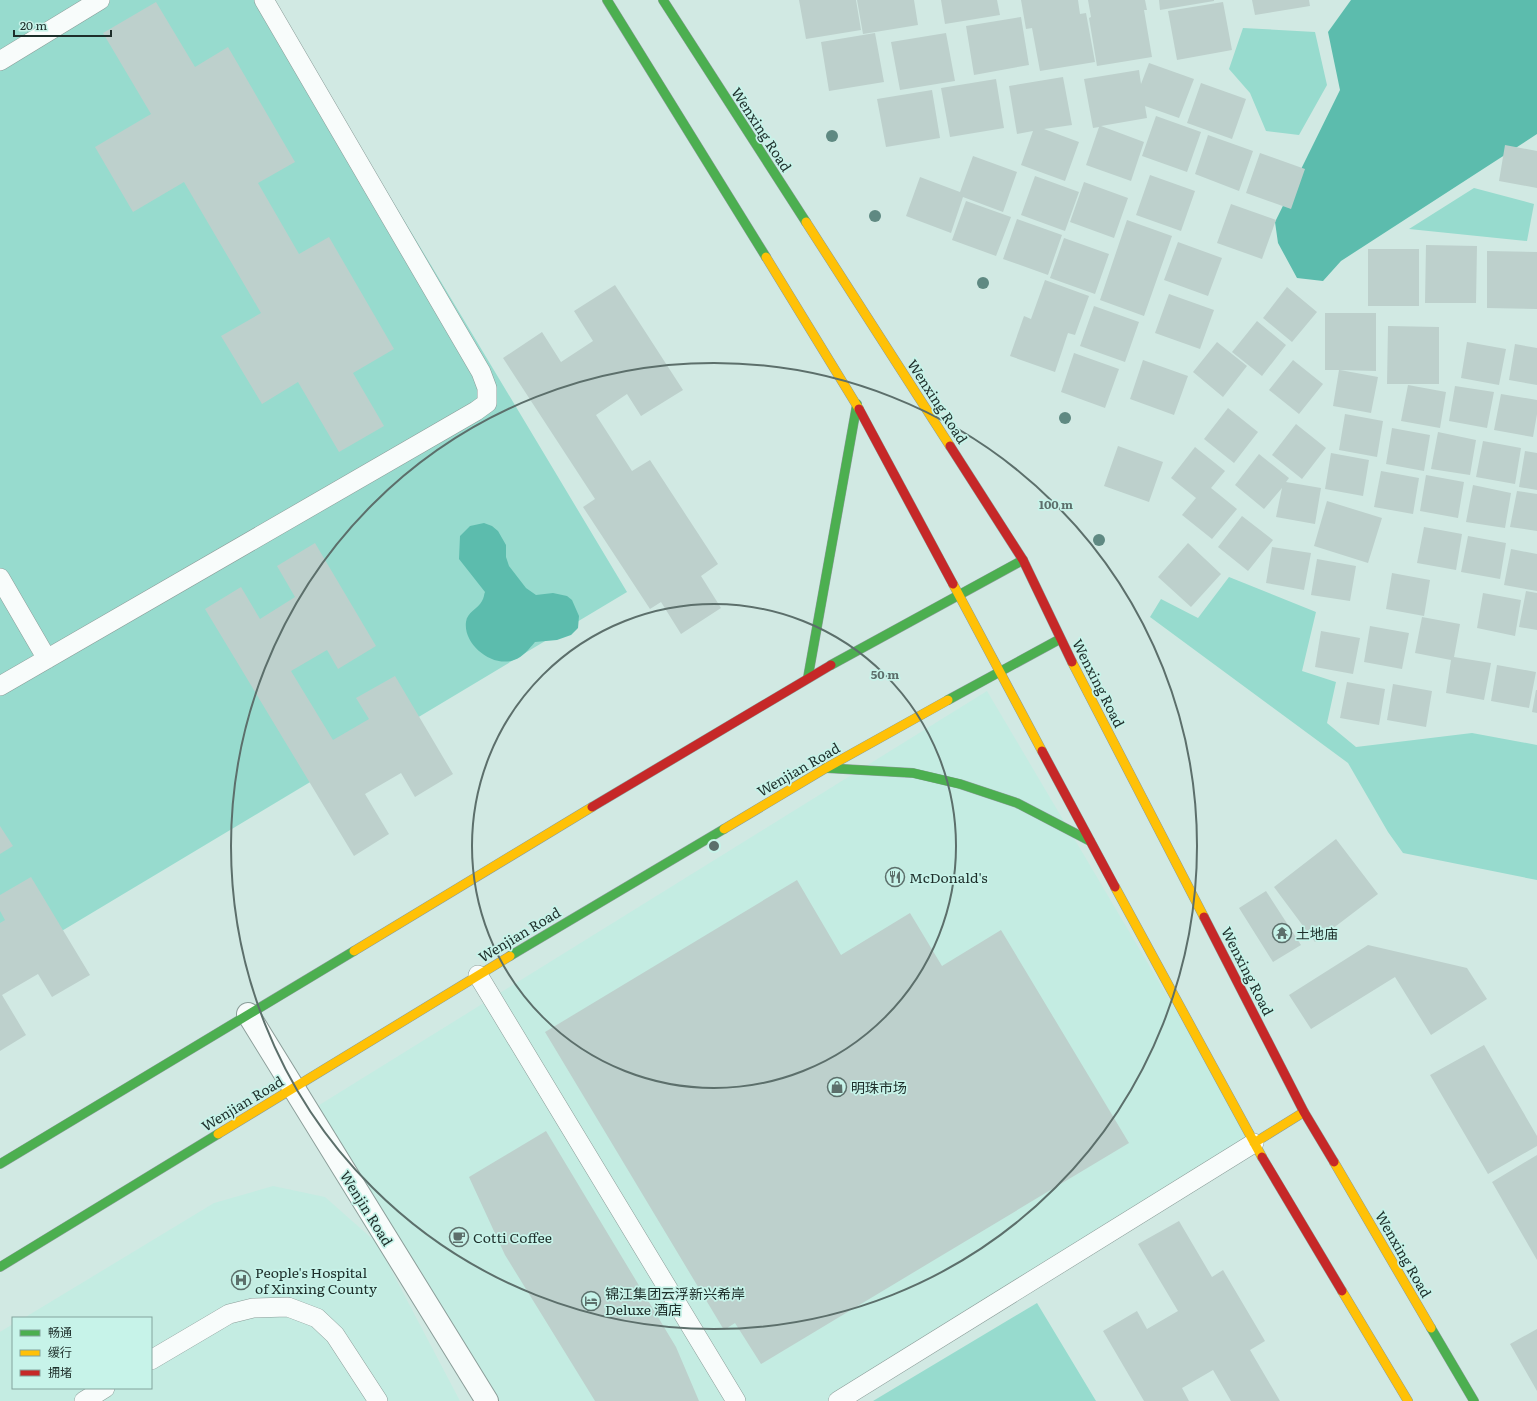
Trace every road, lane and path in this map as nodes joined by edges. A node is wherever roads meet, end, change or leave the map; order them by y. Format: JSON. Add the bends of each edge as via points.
{"nodes":[{"id":1,"x":100,"y":0,"type":"edge"},
{"id":2,"x":264,"y":0,"type":"edge"},
{"id":3,"x":606,"y":0,"type":"edge"},
{"id":4,"x":663,"y":0,"type":"edge"},
{"id":5,"x":0,"y":61,"type":"edge"},
{"id":6,"x":857,"y":404,"type":"junction"},
{"id":7,"x":1023,"y":560,"type":"junction"},
{"id":8,"x":0,"y":578,"type":"edge"},
{"id":9,"x":958,"y":594,"type":"junction"},
{"id":10,"x":1060,"y":639,"type":"junction"},
{"id":11,"x":47,"y":659,"type":"junction"},
{"id":12,"x":1000,"y":672,"type":"junction"},
{"id":13,"x":808,"y":677,"type":"junction"},
{"id":14,"x":0,"y":686,"type":"edge"},
{"id":15,"x":826,"y":768,"type":"junction"},
{"id":16,"x":1090,"y":841,"type":"junction"},
{"id":17,"x":478,"y":975,"type":"junction"},
{"id":18,"x":248,"y":1014,"type":"junction"},
{"id":19,"x":293,"y":1088,"type":"junction"},
{"id":20,"x":1304,"y":1112,"type":"junction"},
{"id":21,"x":1254,"y":1143,"type":"junction"},
{"id":22,"x":0,"y":1164,"type":"edge"},
{"id":23,"x":0,"y":1267,"type":"edge"},
{"id":24,"x":152,"y":1359,"type":"edge"},
{"id":25,"x":103,"y":1389,"type":"edge"},
{"id":26,"x":84,"y":1401,"type":"edge"},
{"id":27,"x":378,"y":1401,"type":"edge"},
{"id":28,"x":487,"y":1401,"type":"edge"},
{"id":29,"x":736,"y":1401,"type":"edge"},
{"id":30,"x":838,"y":1401,"type":"edge"},
{"id":31,"x":1408,"y":1401,"type":"edge"},
{"id":32,"x":1474,"y":1401,"type":"edge"}],
"edges":[{"from":1,"to":5,"type":"lane"},
{"from":2,"to":11,"type":"lane","via":[[481,372],[487,388],[487,403]]},
{"from":3,"to":6,"type":"street"},
{"from":4,"to":7,"type":"street","name":"Wenxing Road"},
{"from":6,"to":9,"type":"street"},
{"from":6,"to":13,"type":"street"},
{"from":7,"to":9,"type":"street"},
{"from":7,"to":10,"type":"street","name":"Wenxing Road"},
{"from":8,"to":11,"type":"lane"},
{"from":9,"to":12,"type":"street"},
{"from":9,"to":13,"type":"street"},
{"from":10,"to":12,"type":"street","name":"Wenjian Road"},
{"from":10,"to":20,"type":"street","name":"Wenxing Road"},
{"from":11,"to":14,"type":"lane"},
{"from":12,"to":15,"type":"street","name":"Wenjian Road"},
{"from":12,"to":16,"type":"street"},
{"from":13,"to":18,"type":"street"},
{"from":15,"to":16,"type":"street","via":[[913,773],[960,784],[1017,803]]},
{"from":15,"to":17,"type":"street","name":"Wenjian Road"},
{"from":16,"to":21,"type":"street"},
{"from":17,"to":19,"type":"street","name":"Wenjian Road"},
{"from":17,"to":29,"type":"lane"},
{"from":18,"to":19,"type":"street","name":"Wenjin Road"},
{"from":18,"to":22,"type":"street"},
{"from":19,"to":23,"type":"street","name":"Wenjian Road"},
{"from":19,"to":28,"type":"street","name":"Wenjin Road"},
{"from":20,"to":21,"type":"street"},
{"from":20,"to":32,"type":"street","name":"Wenxing Road"},
{"from":21,"to":30,"type":"lane"},
{"from":21,"to":31,"type":"street"},
{"from":24,"to":27,"type":"lane","via":[[229,1314],[253,1308],[288,1307],[317,1318],[335,1335]]},
{"from":25,"to":26,"type":"lane"}]}
